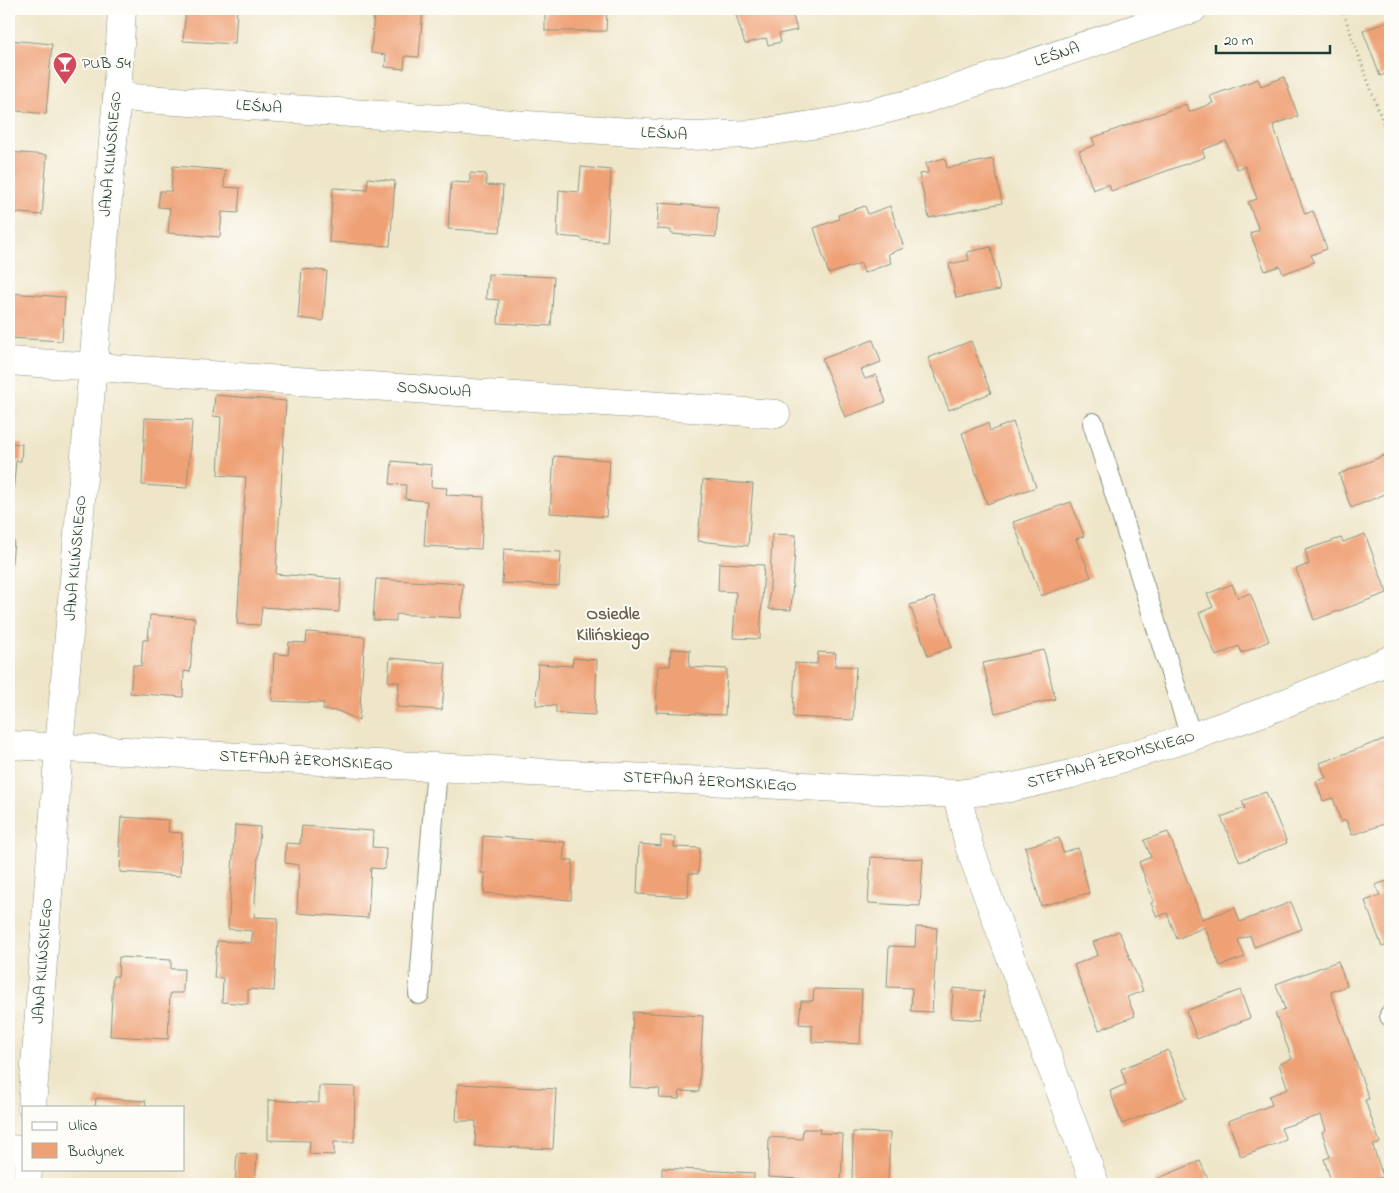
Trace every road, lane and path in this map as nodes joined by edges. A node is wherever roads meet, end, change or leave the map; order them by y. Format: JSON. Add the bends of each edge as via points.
{"nodes":[{"id":1,"x":122,"y":9,"type":"edge"},
{"id":2,"x":1193,"y":9,"type":"edge"},
{"id":3,"x":1342,"y":9,"type":"edge"},
{"id":4,"x":116,"y":97,"type":"junction"},
{"id":5,"x":1390,"y":142,"type":"edge"},
{"id":6,"x":9,"y":361,"type":"edge"},
{"id":7,"x":93,"y":366,"type":"junction"},
{"id":8,"x":776,"y":414,"type":"dead end"},
{"id":9,"x":1093,"y":423,"type":"dead end"},
{"id":10,"x":1390,"y":660,"type":"edge"},
{"id":11,"x":1191,"y":738,"type":"junction"},
{"id":12,"x":9,"y":745,"type":"edge"},
{"id":13,"x":59,"y":747,"type":"junction"},
{"id":14,"x":437,"y":768,"type":"junction"},
{"id":15,"x":957,"y":794,"type":"junction"},
{"id":16,"x":419,"y":994,"type":"dead end"},
{"id":17,"x":32,"y":1106,"type":"edge"},
{"id":18,"x":9,"y":1149,"type":"edge"},
{"id":19,"x":22,"y":1150,"type":"edge"},
{"id":20,"x":28,"y":1170,"type":"edge"},
{"id":21,"x":27,"y":1184,"type":"edge"},
{"id":22,"x":1095,"y":1184,"type":"edge"}],
"edges":[{"from":1,"to":4,"type":"street","name":"JANA KILIŃSKIEGO"},
{"from":2,"to":4,"type":"street","name":"LEŚNA","via":[[920,101],[838,121],[753,134],[690,136]]},
{"from":3,"to":5,"type":"path"},
{"from":4,"to":7,"type":"street","name":"JANA KILIŃSKIEGO"},
{"from":6,"to":7,"type":"street","name":"SOSNOWA"},
{"from":7,"to":8,"type":"street","name":"SOSNOWA"},
{"from":7,"to":13,"type":"street","name":"JANA KILIŃSKIEGO"},
{"from":9,"to":11,"type":"lane"},
{"from":10,"to":11,"type":"street","name":"STEFANA ŻEROMSKIEGO"},
{"from":11,"to":15,"type":"street","name":"STEFANA ŻEROMSKIEGO","via":[[1071,774],[1010,788]]},
{"from":12,"to":13,"type":"street","name":"STEFANA ŻEROMSKIEGO"},
{"from":13,"to":14,"type":"street","name":"STEFANA ŻEROMSKIEGO"},
{"from":13,"to":17,"type":"street","name":"JANA KILIŃSKIEGO"},
{"from":14,"to":15,"type":"street","name":"STEFANA ŻEROMSKIEGO"},
{"from":14,"to":16,"type":"lane"},
{"from":15,"to":22,"type":"street","via":[[969,846]]},
{"from":18,"to":19,"type":"street"},
{"from":20,"to":21,"type":"street"}]}
